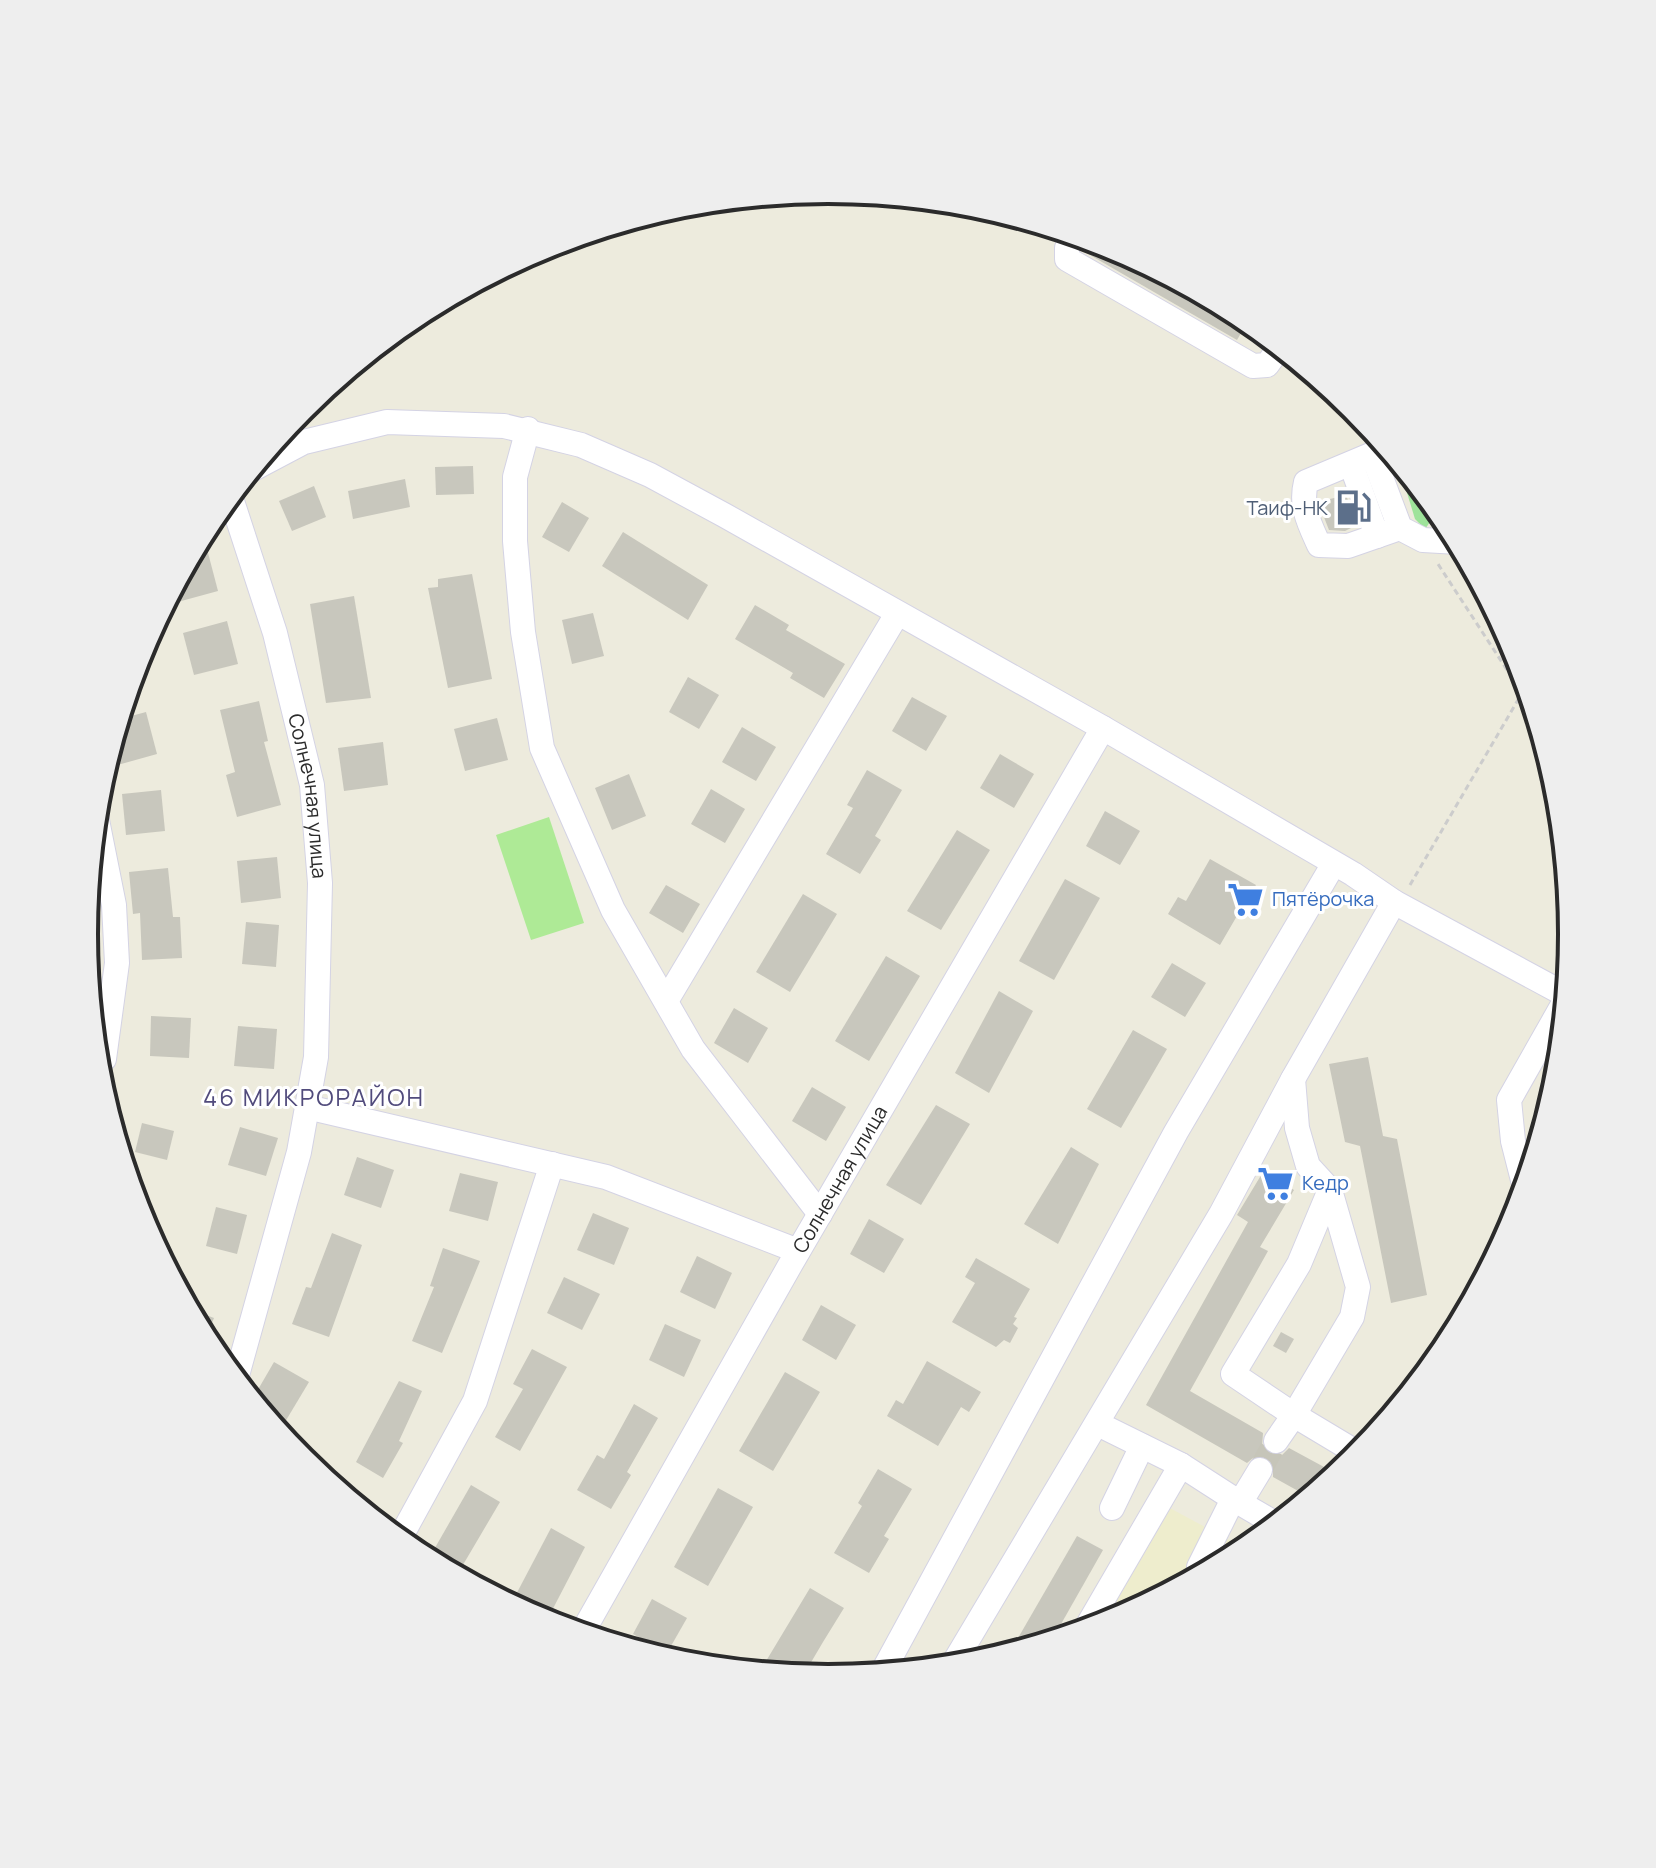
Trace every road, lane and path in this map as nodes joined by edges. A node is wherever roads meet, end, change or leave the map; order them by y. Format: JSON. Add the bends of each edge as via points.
{"nodes":[{"id":1,"x":1069,"y":245,"type":"edge"},
{"id":2,"x":1273,"y":356,"type":"edge"},
{"id":3,"x":528,"y":429,"type":"junction"},
{"id":4,"x":1373,"y":455,"type":"edge"},
{"id":5,"x":276,"y":457,"type":"edge"},
{"id":6,"x":235,"y":509,"type":"edge"},
{"id":7,"x":1388,"y":532,"type":"junction"},
{"id":8,"x":1429,"y":541,"type":"junction"},
{"id":9,"x":1443,"y":541,"type":"edge"},
{"id":10,"x":897,"y":614,"type":"junction"},
{"id":11,"x":1509,"y":674,"type":"edge"},
{"id":12,"x":1519,"y":699,"type":"edge"},
{"id":13,"x":1103,"y":728,"type":"junction"},
{"id":14,"x":103,"y":850,"type":"edge"},
{"id":15,"x":1333,"y":865,"type":"junction"},
{"id":16,"x":1394,"y":902,"type":"junction"},
{"id":17,"x":1555,"y":989,"type":"edge"},
{"id":18,"x":666,"y":1001,"type":"junction"},
{"id":19,"x":1553,"y":1023,"type":"edge"},
{"id":20,"x":106,"y":1042,"type":"edge"},
{"id":21,"x":1293,"y":1079,"type":"junction"},
{"id":22,"x":307,"y":1107,"type":"junction"},
{"id":23,"x":552,"y":1164,"type":"junction"},
{"id":24,"x":1520,"y":1167,"type":"edge"},
{"id":25,"x":1330,"y":1190,"type":"junction"},
{"id":26,"x":820,"y":1214,"type":"junction"},
{"id":27,"x":798,"y":1251,"type":"junction"},
{"id":28,"x":240,"y":1365,"type":"edge"},
{"id":29,"x":1294,"y":1415,"type":"junction"},
{"id":30,"x":1098,"y":1424,"type":"junction"},
{"id":31,"x":1276,"y":1441,"type":"tunnel mouth"},
{"id":32,"x":1142,"y":1446,"type":"junction"},
{"id":33,"x":1347,"y":1447,"type":"edge"},
{"id":34,"x":1181,"y":1465,"type":"junction"},
{"id":35,"x":1260,"y":1470,"type":"tunnel mouth"},
{"id":36,"x":1237,"y":1501,"type":"junction"},
{"id":37,"x":1112,"y":1508,"type":"dead end"},
{"id":38,"x":1265,"y":1518,"type":"edge"},
{"id":39,"x":405,"y":1529,"type":"edge"},
{"id":40,"x":1203,"y":1560,"type":"edge"},
{"id":41,"x":1095,"y":1613,"type":"edge"},
{"id":42,"x":588,"y":1623,"type":"edge"},
{"id":43,"x":961,"y":1652,"type":"edge"},
{"id":44,"x":889,"y":1661,"type":"edge"}],
"edges":[{"from":1,"to":2,"type":"street","via":[[1067,259],[1253,366],[1267,365]]},
{"from":3,"to":5,"type":"street","via":[[387,422],[304,442]]},
{"from":3,"to":10,"type":"street","via":[[650,475]]},
{"from":3,"to":18,"type":"street","via":[[515,477],[515,541],[542,748],[613,910]]},
{"from":4,"to":7,"type":"street"},
{"from":4,"to":7,"type":"street","via":[[1306,482],[1306,518],[1319,545],[1348,546]]},
{"from":6,"to":22,"type":"street","name":"Солнечная улица","via":[[275,633],[312,785],[320,883],[320,985]]},
{"from":7,"to":8,"type":"street"},
{"from":8,"to":9,"type":"street"},
{"from":8,"to":11,"type":"path","via":[[1440,569]]},
{"from":10,"to":13,"type":"street"},
{"from":10,"to":18,"type":"street"},
{"from":12,"to":16,"type":"path","via":[[1412,883]]},
{"from":13,"to":15,"type":"street"},
{"from":13,"to":26,"type":"street","name":"Солнечная улица"},
{"from":14,"to":20,"type":"street","via":[[114,905],[117,963]]},
{"from":15,"to":16,"type":"street"},
{"from":15,"to":44,"type":"street","via":[[1176,1132]]},
{"from":16,"to":17,"type":"street"},
{"from":16,"to":21,"type":"street"},
{"from":18,"to":26,"type":"street","via":[[693,1049]]},
{"from":19,"to":24,"type":"street","via":[[1509,1100]]},
{"from":21,"to":25,"type":"street","via":[[1297,1128],[1308,1166]]},
{"from":21,"to":30,"type":"street"},
{"from":22,"to":23,"type":"street"},
{"from":22,"to":28,"type":"street","name":"Солнечная улица"},
{"from":23,"to":27,"type":"street","via":[[606,1177]]},
{"from":23,"to":39,"type":"street","via":[[475,1401]]},
{"from":25,"to":29,"type":"street","via":[[1358,1287],[1352,1317]]},
{"from":25,"to":29,"type":"street","via":[[1299,1264],[1233,1374]]},
{"from":26,"to":27,"type":"street","name":"Солнечная улица"},
{"from":27,"to":42,"type":"street","name":"Солнечная улица"},
{"from":29,"to":31,"type":"street"},
{"from":29,"to":33,"type":"street"},
{"from":30,"to":32,"type":"street"},
{"from":30,"to":43,"type":"street"},
{"from":32,"to":34,"type":"street"},
{"from":32,"to":37,"type":"street"},
{"from":34,"to":36,"type":"street"},
{"from":34,"to":41,"type":"street"},
{"from":35,"to":36,"type":"street"},
{"from":36,"to":38,"type":"street"},
{"from":36,"to":40,"type":"street"}]}
